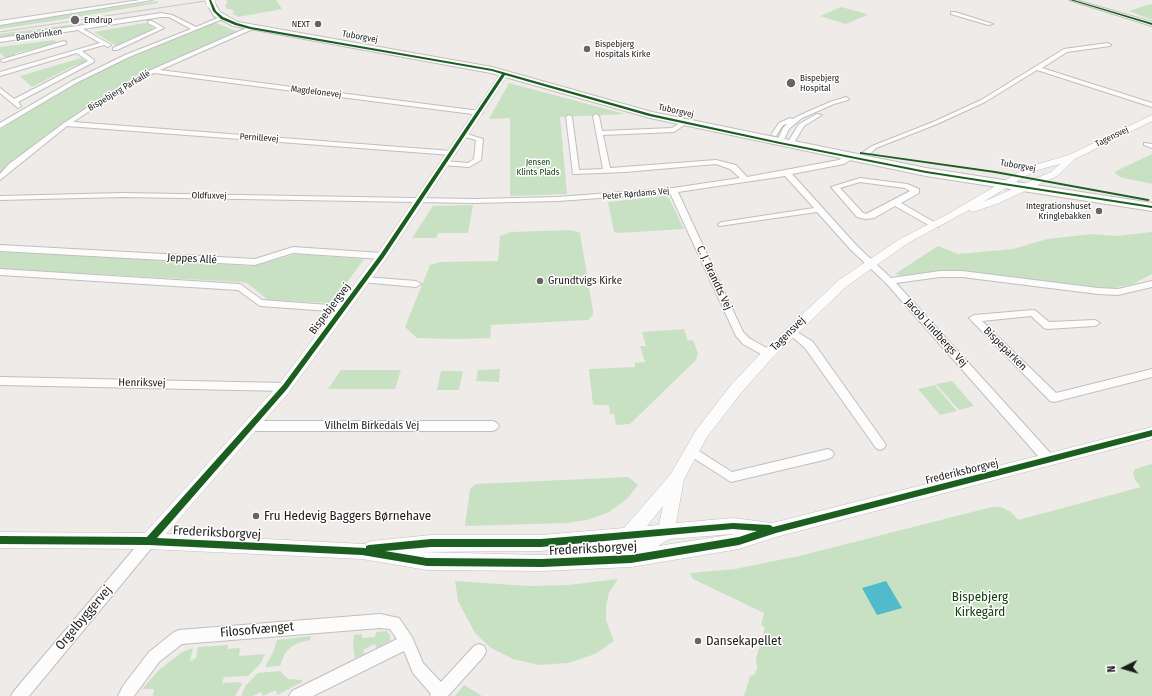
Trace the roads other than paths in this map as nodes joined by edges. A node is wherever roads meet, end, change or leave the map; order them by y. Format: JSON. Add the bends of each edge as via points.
{"nodes":[{"id":1,"x":150,"y":0,"type":"edge"},
{"id":2,"x":1071,"y":0,"type":"edge"},
{"id":3,"x":211,"y":2,"type":"edge"},
{"id":4,"x":953,"y":13,"type":"dead end"},
{"id":5,"x":222,"y":18,"type":"junction"},
{"id":6,"x":150,"y":22,"type":"dead end"},
{"id":7,"x":0,"y":23,"type":"edge"},
{"id":8,"x":990,"y":24,"type":"dead end"},
{"id":9,"x":1152,"y":24,"type":"edge"},
{"id":10,"x":194,"y":28,"type":"junction"},
{"id":11,"x":251,"y":28,"type":"junction"},
{"id":12,"x":80,"y":29,"type":"junction"},
{"id":13,"x":58,"y":39,"type":"dead end"},
{"id":14,"x":0,"y":40,"type":"edge"},
{"id":15,"x":102,"y":42,"type":"junction"},
{"id":16,"x":64,"y":43,"type":"junction"},
{"id":17,"x":1108,"y":45,"type":"dead end"},
{"id":18,"x":75,"y":49,"type":"junction"},
{"id":19,"x":115,"y":50,"type":"junction"},
{"id":20,"x":127,"y":56,"type":"junction"},
{"id":21,"x":3,"y":60,"type":"dead end"},
{"id":22,"x":1037,"y":68,"type":"junction"},
{"id":23,"x":0,"y":69,"type":"edge"},
{"id":24,"x":153,"y":71,"type":"junction"},
{"id":25,"x":505,"y":73,"type":"junction"},
{"id":26,"x":0,"y":74,"type":"edge"},
{"id":27,"x":0,"y":90,"type":"edge"},
{"id":28,"x":13,"y":102,"type":"junction"},
{"id":29,"x":1152,"y":105,"type":"edge"},
{"id":30,"x":625,"y":106,"type":"junction"},
{"id":31,"x":24,"y":111,"type":"junction"},
{"id":32,"x":480,"y":113,"type":"junction"},
{"id":33,"x":596,"y":116,"type":"dead end"},
{"id":34,"x":569,"y":117,"type":"dead end"},
{"id":35,"x":1152,"y":118,"type":"edge"},
{"id":36,"x":684,"y":123,"type":"junction"},
{"id":37,"x":66,"y":124,"type":"junction"},
{"id":38,"x":0,"y":126,"type":"edge"},
{"id":39,"x":599,"y":132,"type":"junction"},
{"id":40,"x":464,"y":136,"type":"junction"},
{"id":41,"x":784,"y":140,"type":"junction"},
{"id":42,"x":452,"y":153,"type":"junction"},
{"id":43,"x":866,"y":154,"type":"junction"},
{"id":44,"x":1072,"y":156,"type":"junction"},
{"id":45,"x":849,"y":157,"type":"junction"},
{"id":46,"x":445,"y":163,"type":"junction"},
{"id":47,"x":607,"y":171,"type":"junction"},
{"id":48,"x":787,"y":173,"type":"junction"},
{"id":49,"x":0,"y":178,"type":"edge"},
{"id":50,"x":1041,"y":179,"type":"junction"},
{"id":51,"x":746,"y":180,"type":"junction"},
{"id":52,"x":1012,"y":180,"type":"junction"},
{"id":53,"x":1025,"y":187,"type":"junction"},
{"id":54,"x":673,"y":190,"type":"junction"},
{"id":55,"x":0,"y":198,"type":"edge"},
{"id":56,"x":419,"y":200,"type":"junction"},
{"id":57,"x":1152,"y":200,"type":"edge"},
{"id":58,"x":896,"y":203,"type":"junction"},
{"id":59,"x":1152,"y":207,"type":"edge"},
{"id":60,"x":820,"y":210,"type":"junction"},
{"id":61,"x":952,"y":216,"type":"junction"},
{"id":62,"x":722,"y":224,"type":"dead end"},
{"id":63,"x":935,"y":225,"type":"junction"},
{"id":64,"x":0,"y":248,"type":"edge"},
{"id":65,"x":382,"y":256,"type":"junction"},
{"id":66,"x":871,"y":263,"type":"junction"},
{"id":67,"x":0,"y":272,"type":"edge"},
{"id":68,"x":365,"y":280,"type":"junction"},
{"id":69,"x":889,"y":281,"type":"junction"},
{"id":70,"x":416,"y":284,"type":"dead end"},
{"id":71,"x":1152,"y":284,"type":"edge"},
{"id":72,"x":343,"y":308,"type":"junction"},
{"id":73,"x":1095,"y":323,"type":"dead end"},
{"id":74,"x":791,"y":331,"type":"junction"},
{"id":75,"x":768,"y":354,"type":"junction"},
{"id":76,"x":1152,"y":373,"type":"edge"},
{"id":77,"x":0,"y":381,"type":"edge"},
{"id":78,"x":285,"y":387,"type":"junction"},
{"id":79,"x":252,"y":426,"type":"junction"},
{"id":80,"x":493,"y":426,"type":"dead end"},
{"id":81,"x":1152,"y":433,"type":"edge"},
{"id":82,"x":880,"y":445,"type":"dead end"},
{"id":83,"x":691,"y":451,"type":"junction"},
{"id":84,"x":828,"y":454,"type":"dead end"},
{"id":85,"x":1049,"y":460,"type":"junction"},
{"id":86,"x":676,"y":478,"type":"junction"},
{"id":87,"x":776,"y":529,"type":"junction"},
{"id":88,"x":666,"y":532,"type":"junction"},
{"id":89,"x":628,"y":536,"type":"junction"},
{"id":90,"x":0,"y":540,"type":"edge"},
{"id":91,"x":149,"y":541,"type":"junction"},
{"id":92,"x":362,"y":551,"type":"junction"},
{"id":93,"x":572,"y":562,"type":"junction"},
{"id":94,"x":407,"y":642,"type":"junction"},
{"id":95,"x":480,"y":651,"type":"dead end"},
{"id":96,"x":439,"y":694,"type":"edge"},
{"id":97,"x":19,"y":696,"type":"edge"},
{"id":98,"x":126,"y":696,"type":"edge"},
{"id":99,"x":297,"y":696,"type":"edge"}],
"edges":[{"from":1,"to":7,"type":"street"},
{"from":2,"to":9,"type":"street"},
{"from":3,"to":5,"type":"main road"},
{"from":4,"to":8,"type":"street"},
{"from":5,"to":10,"type":"street"},
{"from":5,"to":11,"type":"main road","name":"Tuborgvej"},
{"from":6,"to":19,"type":"street","via":[[161,28]]},
{"from":10,"to":12,"type":"street","name":"Banebrinken","via":[[170,16],[161,15]]},
{"from":10,"to":20,"type":"street"},
{"from":11,"to":24,"type":"street","name":"Bispebjerg Parkallé"},
{"from":11,"to":25,"type":"main road","name":"Tuborgvej"},
{"from":12,"to":14,"type":"street","name":"Banebrinken"},
{"from":12,"to":15,"type":"street"},
{"from":13,"to":16,"type":"street"},
{"from":15,"to":18,"type":"street"},
{"from":15,"to":19,"type":"street"},
{"from":16,"to":18,"type":"street"},
{"from":16,"to":21,"type":"street"},
{"from":17,"to":22,"type":"street","via":[[1066,50]]},
{"from":18,"to":23,"type":"street"},
{"from":18,"to":26,"type":"street"},
{"from":18,"to":28,"type":"street","via":[[92,61]]},
{"from":19,"to":20,"type":"street"},
{"from":20,"to":31,"type":"street","via":[[74,82]]},
{"from":22,"to":29,"type":"street"},
{"from":22,"to":43,"type":"street","via":[[983,101],[935,124],[874,147]]},
{"from":24,"to":32,"type":"street","name":"Magdelonevej"},
{"from":24,"to":37,"type":"street","name":"Bispebjerg Parkallé"},
{"from":25,"to":30,"type":"main road","name":"Tuborgvej"},
{"from":25,"to":32,"type":"street","name":"Bispebjergvej"},
{"from":27,"to":28,"type":"street"},
{"from":28,"to":31,"type":"street"},
{"from":30,"to":36,"type":"main road","name":"Tuborgvej"},
{"from":30,"to":41,"type":"main road","name":"Tuborgvej","via":[[681,115]]},
{"from":31,"to":38,"type":"street"},
{"from":32,"to":40,"type":"street","name":"Bispebjergvej"},
{"from":33,"to":39,"type":"street"},
{"from":34,"to":47,"type":"street","via":[[576,172]]},
{"from":35,"to":44,"type":"street","name":"Tagensvej"},
{"from":36,"to":39,"type":"street","via":[[674,130]]},
{"from":36,"to":41,"type":"main road","name":"Tuborgvej"},
{"from":37,"to":42,"type":"street","name":"Pernillevej"},
{"from":37,"to":49,"type":"street","name":"Bispebjerg Parkallé"},
{"from":39,"to":47,"type":"street"},
{"from":40,"to":42,"type":"street","name":"Bispebjergvej"},
{"from":40,"to":46,"type":"street","via":[[480,140],[477,160],[469,165]]},
{"from":41,"to":41,"type":"street","via":[[801,125],[846,99],[800,117],[786,128]]},
{"from":41,"to":43,"type":"main road","name":"Tuborgvej"},
{"from":41,"to":45,"type":"main road","name":"Tuborgvej"},
{"from":42,"to":46,"type":"street","name":"Bispebjergvej"},
{"from":43,"to":52,"type":"main road","name":"Tuborgvej"},
{"from":44,"to":50,"type":"street","name":"Tagensvej","via":[[1054,174]]},
{"from":44,"to":52,"type":"street","name":"Tagensvej","via":[[1037,166]]},
{"from":45,"to":48,"type":"street","name":"Peter Rørdams Vej","via":[[841,162]]},
{"from":45,"to":52,"type":"main road","name":"Tuborgvej"},
{"from":46,"to":56,"type":"street","name":"Bispebjergvej"},
{"from":47,"to":51,"type":"street","via":[[716,162],[733,167]]},
{"from":48,"to":51,"type":"street","name":"Peter Rørdams Vej"},
{"from":48,"to":60,"type":"street","name":"Jacob Lindbergs Vej"},
{"from":50,"to":52,"type":"main road","name":"Tuborgvej"},
{"from":50,"to":53,"type":"street","name":"Tagensvej"},
{"from":50,"to":57,"type":"main road","name":"Tuborgvej"},
{"from":51,"to":54,"type":"street","name":"Peter Rørdams Vej"},
{"from":52,"to":53,"type":"main road","name":"Tuborgvej"},
{"from":52,"to":61,"type":"street","name":"Tagensvej"},
{"from":53,"to":59,"type":"main road","name":"Tuborgvej"},
{"from":53,"to":61,"type":"street","name":"Tagensvej"},
{"from":54,"to":56,"type":"street","name":"Peter Rørdams Vej","via":[[537,200]]},
{"from":54,"to":75,"type":"street","name":"C. J. Brandts Vej","via":[[739,334]]},
{"from":55,"to":56,"type":"street","name":"Oldfuxvej","via":[[129,195]]},
{"from":56,"to":65,"type":"street","name":"Bispebjergvej"},
{"from":58,"to":58,"type":"street","via":[[916,191],[907,186],[866,180],[835,187],[860,215],[865,217]]},
{"from":58,"to":63,"type":"street"},
{"from":60,"to":62,"type":"street"},
{"from":60,"to":66,"type":"street","name":"Jacob Lindbergs Vej"},
{"from":61,"to":63,"type":"street","name":"Tagensvej"},
{"from":63,"to":66,"type":"street","name":"Tagensvej","via":[[904,241]]},
{"from":64,"to":65,"type":"street","name":"Jeppes Allé","via":[[255,262],[293,250]]},
{"from":65,"to":68,"type":"street","name":"Bispebjergvej"},
{"from":66,"to":69,"type":"street","name":"Jacob Lindbergs Vej"},
{"from":66,"to":74,"type":"street","name":"Tagensvej","via":[[843,283]]},
{"from":67,"to":72,"type":"street","via":[[240,287],[260,303]]},
{"from":68,"to":70,"type":"street"},
{"from":68,"to":72,"type":"street","name":"Bispebjergvej"},
{"from":69,"to":71,"type":"street","via":[[940,274],[962,274],[1098,292],[1118,292]]},
{"from":69,"to":85,"type":"street","name":"Jacob Lindbergs Vej"},
{"from":72,"to":78,"type":"street","name":"Bispebjergvej"},
{"from":73,"to":76,"type":"street","name":"Bispeparken","via":[[1047,326],[1033,313],[974,318],[1054,398]]},
{"from":74,"to":75,"type":"street","name":"Tagensvej"},
{"from":74,"to":82,"type":"street","via":[[809,345]]},
{"from":75,"to":83,"type":"street","name":"Tagensvej","via":[[723,407]]},
{"from":77,"to":78,"type":"street","name":"Henriksvej"},
{"from":78,"to":79,"type":"street","name":"Bispebjergvej"},
{"from":79,"to":80,"type":"street","name":"Vilhelm Birkedals Vej"},
{"from":79,"to":91,"type":"street","name":"Bispebjergvej"},
{"from":81,"to":85,"type":"street","name":"Frederiksborgvej"},
{"from":83,"to":84,"type":"street","via":[[731,477]]},
{"from":83,"to":86,"type":"street","name":"Tagensvej"},
{"from":85,"to":87,"type":"street","name":"Frederiksborgvej"},
{"from":86,"to":88,"type":"street","name":"Tagensvej"},
{"from":86,"to":89,"type":"street","name":"Tagensvej"},
{"from":87,"to":88,"type":"street","name":"Frederiksborgvej","via":[[733,526]]},
{"from":87,"to":93,"type":"street","name":"Frederiksborgvej","via":[[739,541],[663,555]]},
{"from":88,"to":89,"type":"street","name":"Frederiksborgvej"},
{"from":88,"to":93,"type":"street","via":[[630,552]]},
{"from":89,"to":92,"type":"street","name":"Frederiksborgvej","via":[[541,543],[431,543]]},
{"from":90,"to":91,"type":"street","name":"Frederiksborgvej"},
{"from":91,"to":92,"type":"street","name":"Frederiksborgvej"},
{"from":91,"to":97,"type":"street","name":"Orgelbyggervej"},
{"from":92,"to":93,"type":"street","name":"Frederiksborgvej","via":[[427,562]]},
{"from":94,"to":96,"type":"street","name":"Filosofvænget","via":[[418,668]]},
{"from":94,"to":98,"type":"street","name":"Filosofvænget","via":[[394,623],[380,621],[179,637],[154,657]]},
{"from":94,"to":99,"type":"street"},
{"from":95,"to":96,"type":"street"}]}
